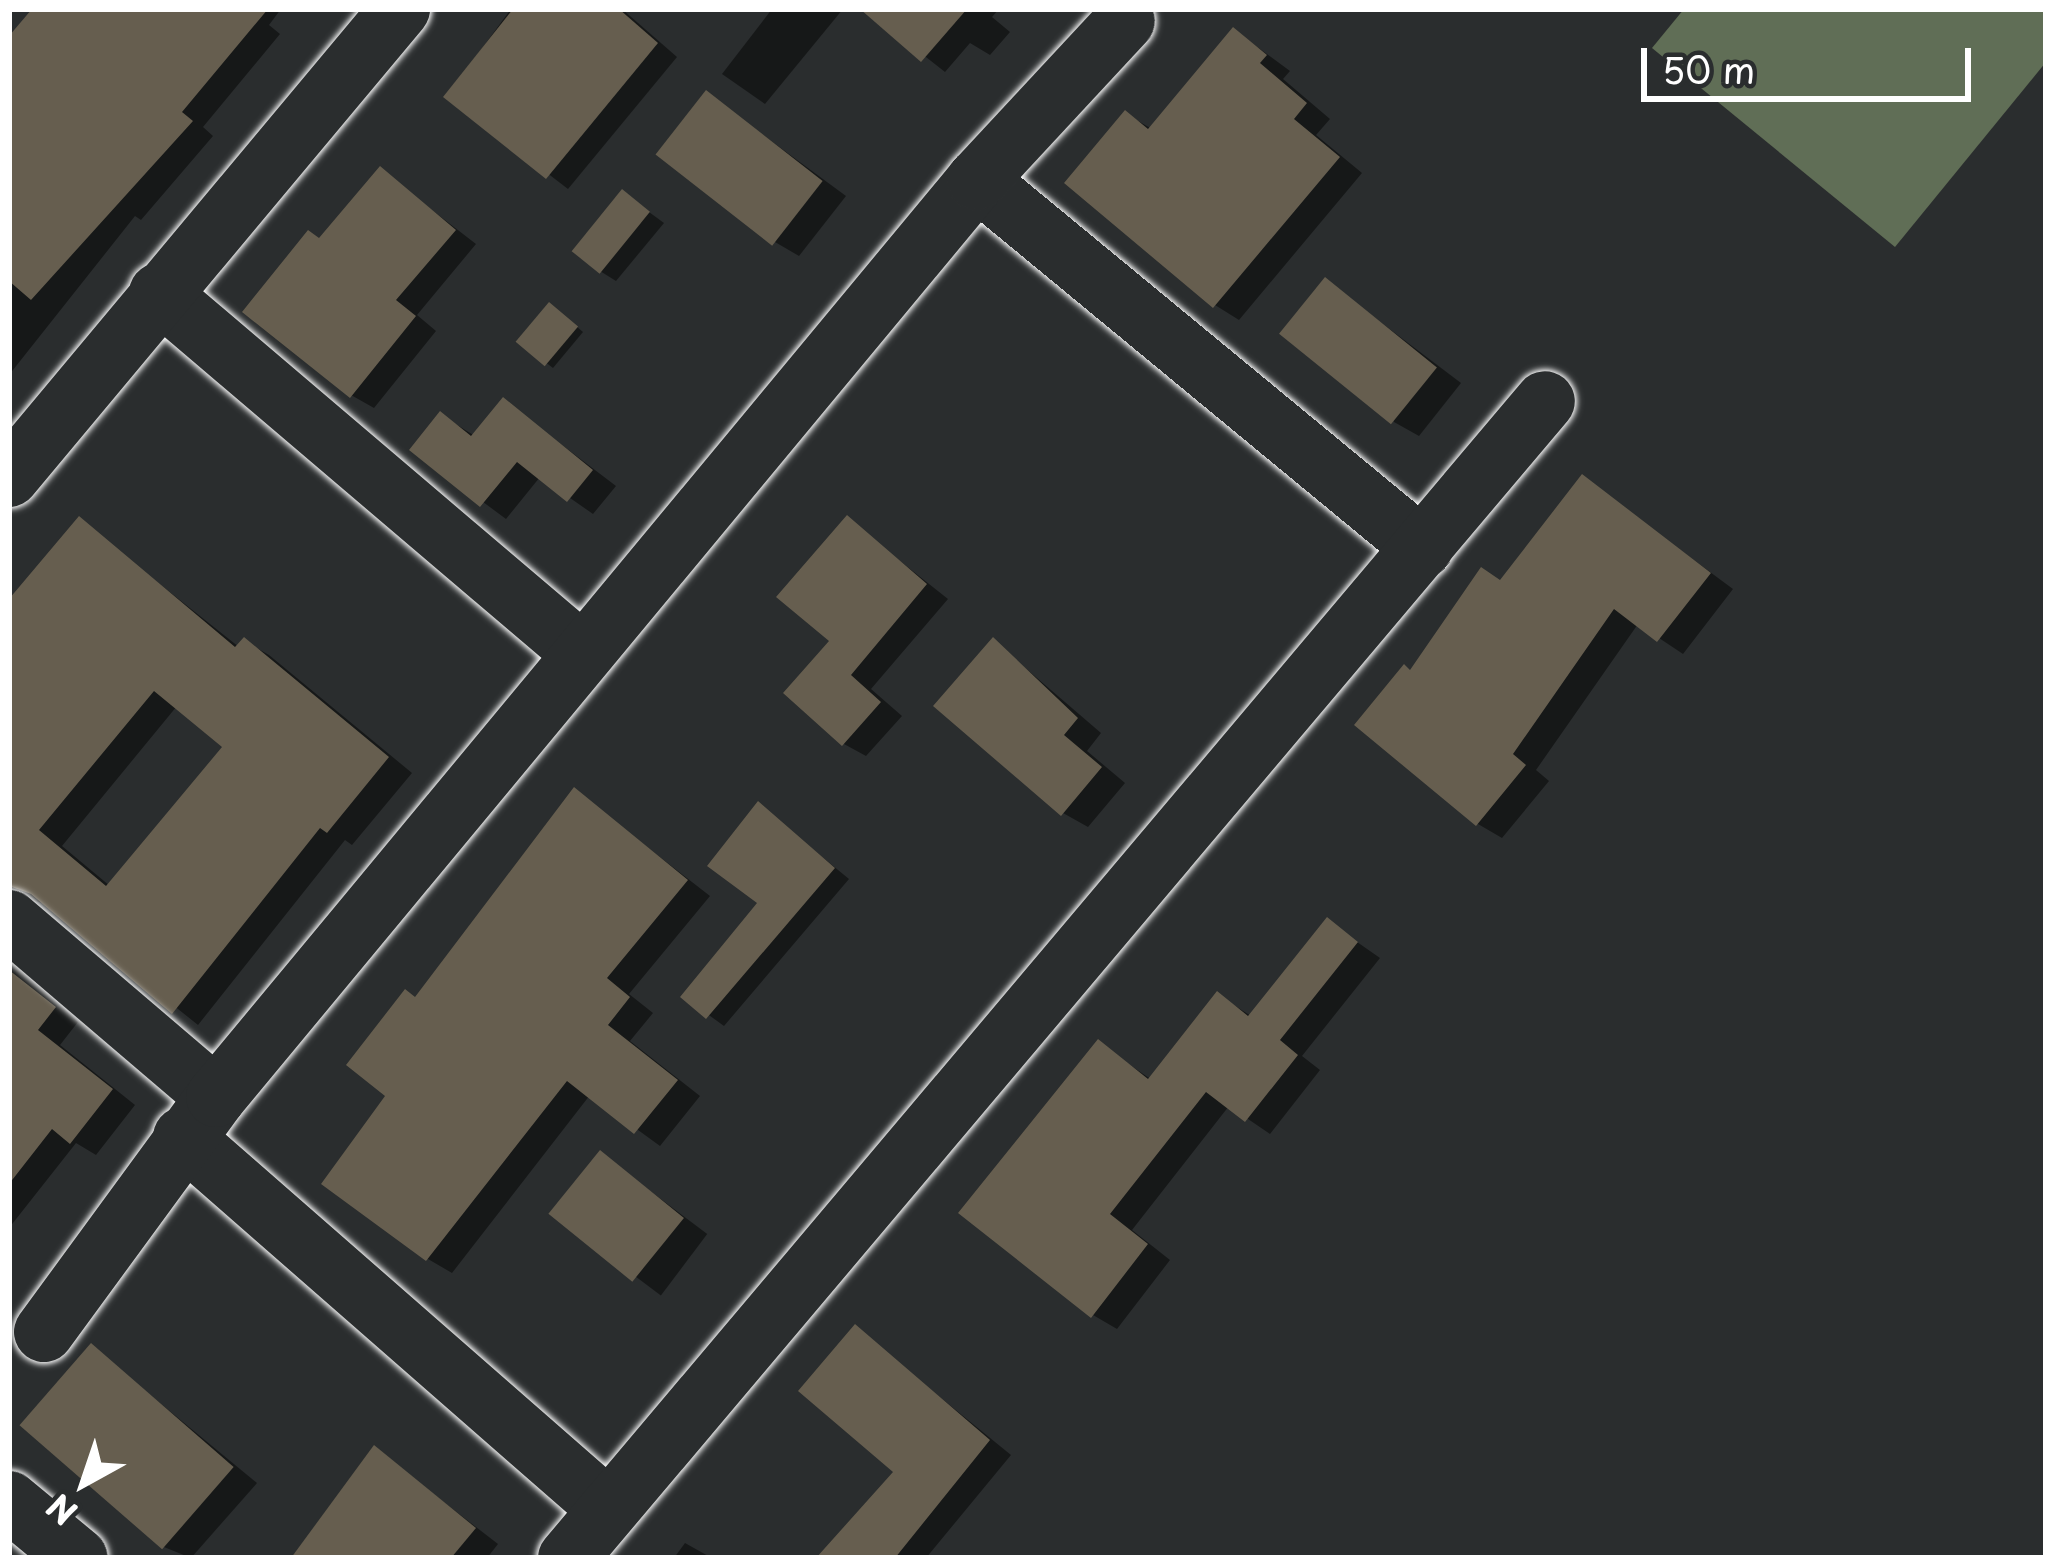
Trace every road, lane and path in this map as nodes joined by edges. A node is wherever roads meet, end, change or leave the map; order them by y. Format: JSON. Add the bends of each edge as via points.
{"nodes":[{"id":1,"x":400,"y":9,"type":"edge"},
{"id":2,"x":1125,"y":21,"type":"dead end"},
{"id":3,"x":977,"y":180,"type":"junction"},
{"id":4,"x":159,"y":293,"type":"junction"},
{"id":5,"x":1546,"y":401,"type":"dead end"},
{"id":6,"x":9,"y":477,"type":"edge"},
{"id":7,"x":1424,"y":548,"type":"junction"},
{"id":8,"x":582,"y":653,"type":"junction"},
{"id":9,"x":9,"y":920,"type":"edge"},
{"id":10,"x":199,"y":1117,"type":"junction"},
{"id":11,"x":44,"y":1332,"type":"dead end"},
{"id":12,"x":9,"y":1501,"type":"edge"},
{"id":13,"x":606,"y":1507,"type":"junction"},
{"id":14,"x":78,"y":1558,"type":"edge"},
{"id":15,"x":568,"y":1558,"type":"edge"}],
"edges":[{"from":1,"to":4,"type":"street"},
{"from":2,"to":3,"type":"street"},
{"from":3,"to":7,"type":"street"},
{"from":3,"to":8,"type":"street"},
{"from":4,"to":6,"type":"street"},
{"from":4,"to":8,"type":"street"},
{"from":5,"to":7,"type":"street"},
{"from":7,"to":13,"type":"street"},
{"from":8,"to":10,"type":"street"},
{"from":9,"to":10,"type":"street"},
{"from":10,"to":11,"type":"street"},
{"from":10,"to":13,"type":"street"},
{"from":12,"to":14,"type":"street"},
{"from":13,"to":15,"type":"street"}]}
